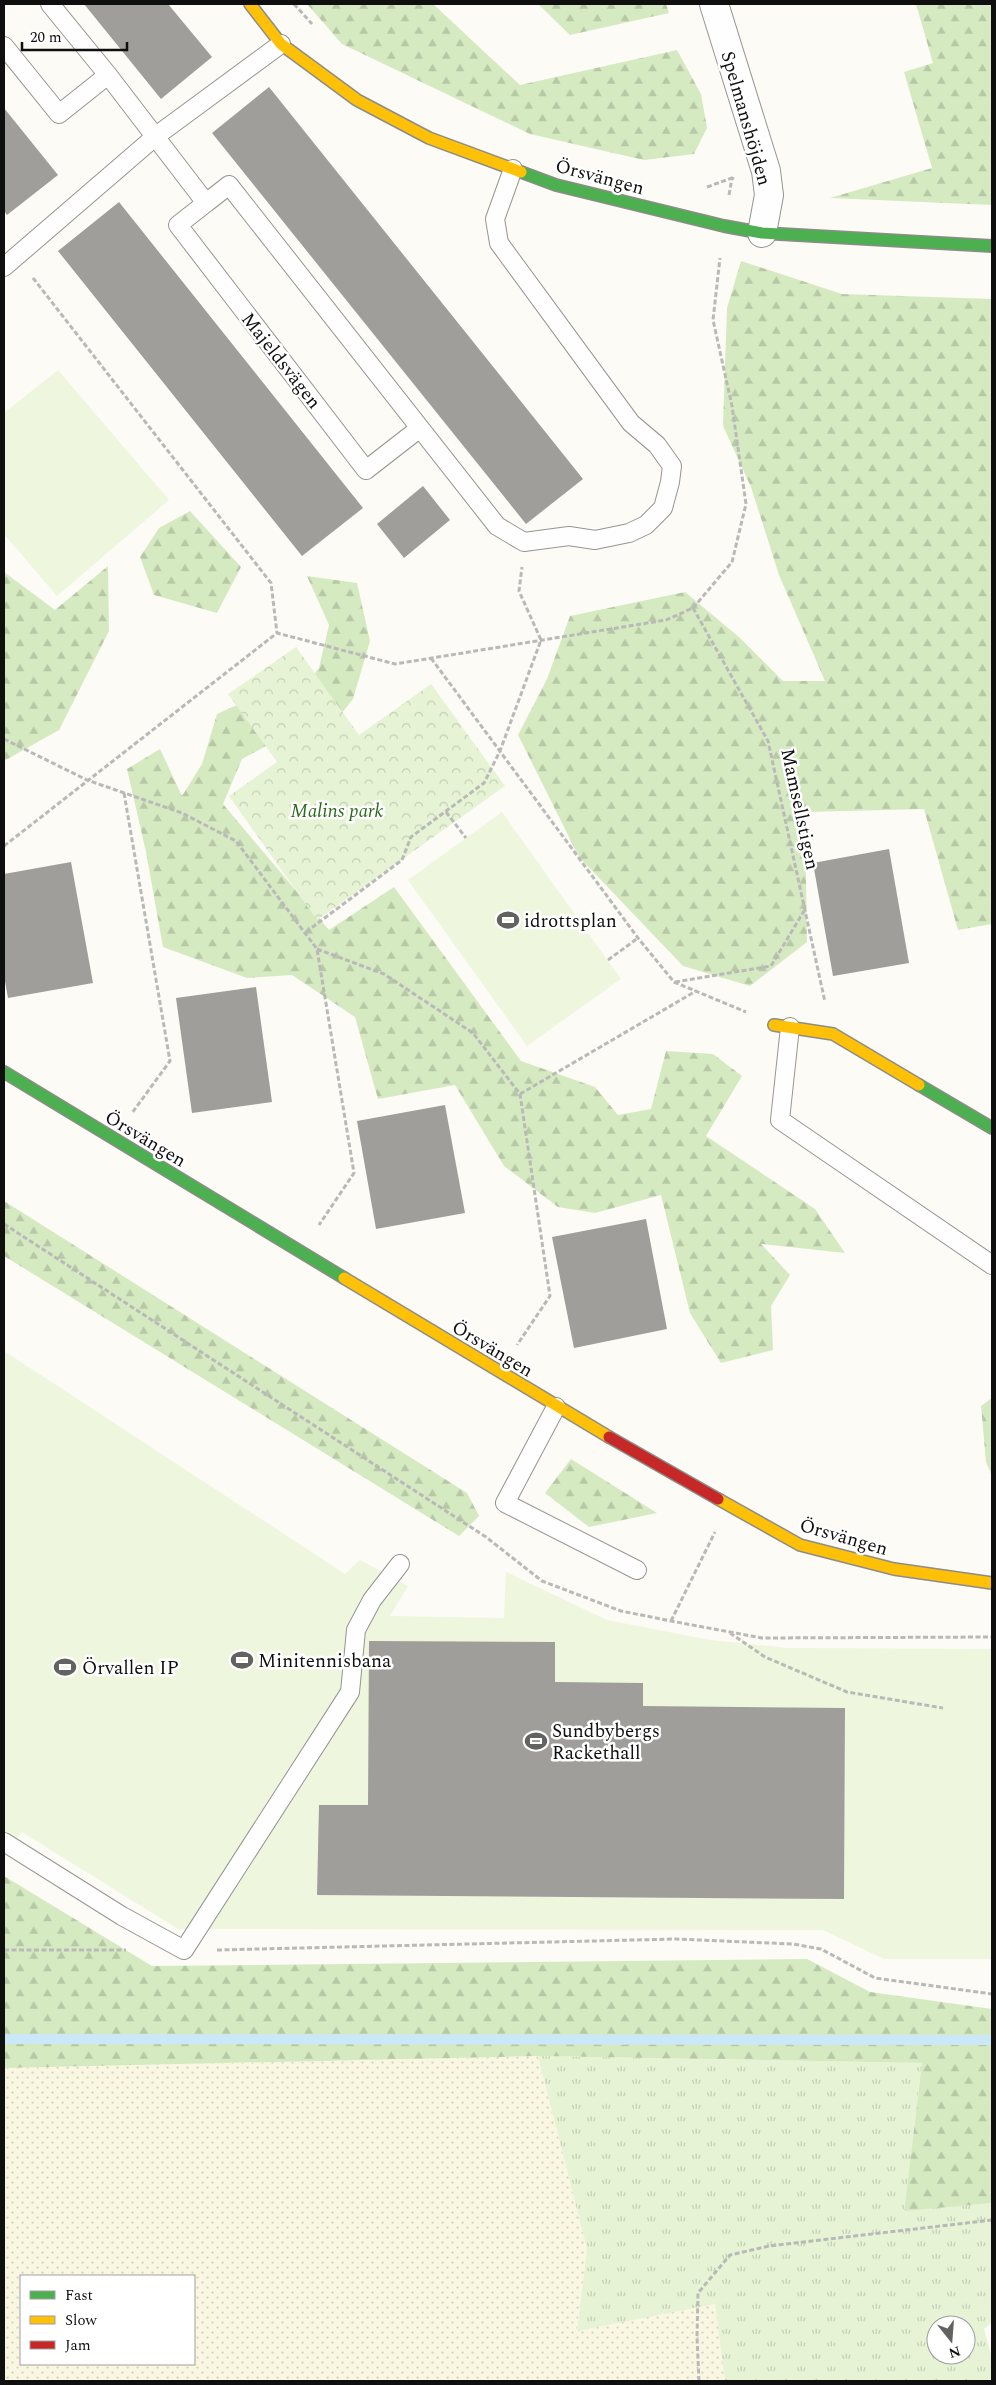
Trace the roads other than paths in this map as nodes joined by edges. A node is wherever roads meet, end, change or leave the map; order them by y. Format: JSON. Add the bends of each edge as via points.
{"nodes":[{"id":1,"x":50,"y":4,"type":"edge"},
{"id":2,"x":250,"y":4,"type":"edge"},
{"id":3,"x":714,"y":4,"type":"edge"},
{"id":4,"x":281,"y":44,"type":"junction"},
{"id":5,"x":4,"y":46,"type":"edge"},
{"id":6,"x":108,"y":75,"type":"junction"},
{"id":7,"x":156,"y":136,"type":"junction"},
{"id":8,"x":513,"y":169,"type":"junction"},
{"id":9,"x":206,"y":204,"type":"junction"},
{"id":10,"x":762,"y":233,"type":"junction"},
{"id":11,"x":992,"y":246,"type":"edge"},
{"id":12,"x":10,"y":262,"type":"edge"},
{"id":13,"x":420,"y":428,"type":"junction"},
{"id":14,"x":782,"y":1026,"type":"joint"},
{"id":15,"x":4,"y":1072,"type":"edge"},
{"id":16,"x":992,"y":1128,"type":"edge"},
{"id":17,"x":992,"y":1265,"type":"edge"},
{"id":18,"x":556,"y":1407,"type":"junction"},
{"id":19,"x":400,"y":1564,"type":"dead end"},
{"id":20,"x":637,"y":1570,"type":"dead end"},
{"id":21,"x":992,"y":1584,"type":"edge"},
{"id":22,"x":4,"y":1842,"type":"edge"}],
"edges":[{"from":1,"to":6,"type":"lane"},
{"from":2,"to":4,"type":"street","name":"Örsvängen"},
{"from":3,"to":10,"type":"street","name":"Spelmanshöjden","via":[[766,171],[769,195]]},
{"from":4,"to":7,"type":"lane"},
{"from":4,"to":8,"type":"street","name":"Örsvängen","via":[[357,100],[429,138]]},
{"from":5,"to":6,"type":"lane","via":[[60,114]]},
{"from":6,"to":7,"type":"lane"},
{"from":7,"to":9,"type":"lane"},
{"from":7,"to":12,"type":"lane"},
{"from":8,"to":10,"type":"street","name":"Örsvängen","via":[[556,185]]},
{"from":8,"to":13,"type":"lane","name":"Majeldsvägen","via":[[495,219],[499,243],[631,422],[657,445],[672,466],[663,508],[646,525],[629,533],[595,540],[569,536],[524,542],[496,526]]},
{"from":9,"to":13,"type":"lane","name":"Majeldsvägen","via":[[230,185]]},
{"from":9,"to":13,"type":"lane","name":"Majeldsvägen","via":[[178,225],[366,470]]},
{"from":10,"to":11,"type":"street","name":"Örsvängen"},
{"from":14,"to":16,"type":"street","via":[[833,1034]]},
{"from":14,"to":17,"type":"lane","via":[[780,1120]]},
{"from":15,"to":18,"type":"street","name":"Örsvängen"},
{"from":18,"to":20,"type":"lane","via":[[505,1503]]},
{"from":18,"to":21,"type":"street","name":"Örsvängen","via":[[800,1545],[894,1569]]},
{"from":19,"to":22,"type":"lane","via":[[372,1600],[356,1630],[350,1692],[184,1950],[122,1916]]}]}
